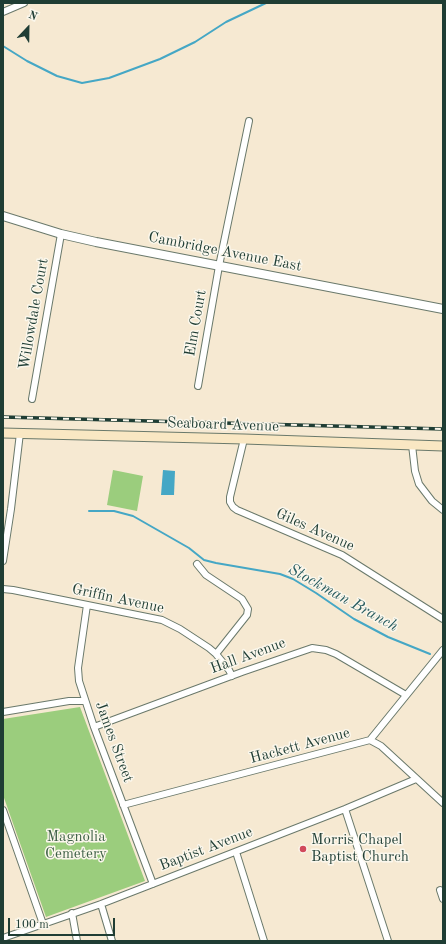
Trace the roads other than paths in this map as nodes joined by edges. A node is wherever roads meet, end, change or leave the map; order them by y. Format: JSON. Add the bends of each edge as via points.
{"nodes":[{"id":1,"x":24,"y":3,"type":"edge"},
{"id":2,"x":3,"y":12,"type":"edge"},
{"id":3,"x":249,"y":121,"type":"dead end"},
{"id":4,"x":3,"y":216,"type":"edge"},
{"id":5,"x":61,"y":234,"type":"junction"},
{"id":6,"x":220,"y":266,"type":"junction"},
{"id":7,"x":443,"y":309,"type":"edge"},
{"id":8,"x":198,"y":386,"type":"dead end"},
{"id":9,"x":32,"y":399,"type":"dead end"},
{"id":10,"x":3,"y":433,"type":"edge"},
{"id":11,"x":20,"y":433,"type":"junction"},
{"id":12,"x":244,"y":439,"type":"junction"},
{"id":13,"x":412,"y":445,"type":"junction"},
{"id":14,"x":443,"y":446,"type":"edge"},
{"id":15,"x":443,"y":510,"type":"edge"},
{"id":16,"x":3,"y":561,"type":"edge"},
{"id":17,"x":197,"y":564,"type":"dead end"},
{"id":18,"x":3,"y":589,"type":"edge"},
{"id":19,"x":87,"y":605,"type":"junction"},
{"id":20,"x":443,"y":619,"type":"edge"},
{"id":21,"x":443,"y":650,"type":"edge"},
{"id":22,"x":216,"y":654,"type":"junction"},
{"id":23,"x":232,"y":676,"type":"junction"},
{"id":24,"x":406,"y":695,"type":"junction"},
{"id":25,"x":85,"y":701,"type":"junction"},
{"id":26,"x":3,"y":712,"type":"edge"},
{"id":27,"x":94,"y":727,"type":"junction"},
{"id":28,"x":370,"y":740,"type":"junction"},
{"id":29,"x":416,"y":778,"type":"junction"},
{"id":30,"x":443,"y":803,"type":"edge"},
{"id":31,"x":123,"y":805,"type":"junction"},
{"id":32,"x":345,"y":809,"type":"junction"},
{"id":33,"x":3,"y":810,"type":"edge"},
{"id":34,"x":5,"y":821,"type":"edge"},
{"id":35,"x":236,"y":852,"type":"junction"},
{"id":36,"x":153,"y":884,"type":"junction"},
{"id":37,"x":440,"y":890,"type":"dead end"},
{"id":38,"x":443,"y":899,"type":"edge"},
{"id":39,"x":101,"y":904,"type":"junction"},
{"id":40,"x":72,"y":913,"type":"junction"},
{"id":41,"x":43,"y":924,"type":"junction"},
{"id":42,"x":3,"y":938,"type":"edge"},
{"id":43,"x":77,"y":941,"type":"edge"},
{"id":44,"x":112,"y":941,"type":"edge"},
{"id":45,"x":264,"y":941,"type":"edge"},
{"id":46,"x":388,"y":941,"type":"edge"}],
"edges":[{"from":1,"to":2,"type":"street"},
{"from":3,"to":6,"type":"street","name":"Elm Court"},
{"from":4,"to":5,"type":"street","name":"Cambridge Avenue East"},
{"from":5,"to":6,"type":"street","name":"Cambridge Avenue East"},
{"from":5,"to":9,"type":"street","name":"Willowdale Court"},
{"from":6,"to":7,"type":"street","name":"Cambridge Avenue East"},
{"from":6,"to":8,"type":"street","name":"Elm Court"},
{"from":10,"to":11,"type":"main road","name":"Seaboard Avenue"},
{"from":11,"to":12,"type":"main road","name":"Seaboard Avenue"},
{"from":11,"to":16,"type":"street"},
{"from":12,"to":13,"type":"main road","name":"Seaboard Avenue"},
{"from":12,"to":20,"type":"street","name":"Giles Avenue","via":[[230,498],[233,507],[342,555]]},
{"from":13,"to":14,"type":"main road","name":"Seaboard Avenue"},
{"from":13,"to":15,"type":"street","via":[[419,484]]},
{"from":17,"to":22,"type":"street","via":[[206,575],[242,599],[248,609],[247,615]]},
{"from":18,"to":19,"type":"street","name":"Griffin Avenue"},
{"from":19,"to":22,"type":"street","name":"Griffin Avenue","via":[[162,620]]},
{"from":19,"to":25,"type":"street","name":"James Street","via":[[78,668]]},
{"from":21,"to":24,"type":"street","name":"Hackett Avenue"},
{"from":22,"to":23,"type":"street","name":"Griffin Avenue"},
{"from":23,"to":24,"type":"street","name":"Hall Avenue","via":[[309,648],[318,648],[336,654]]},
{"from":23,"to":27,"type":"street","name":"Hall Avenue"},
{"from":24,"to":28,"type":"street","name":"Hackett Avenue"},
{"from":25,"to":26,"type":"street","via":[[69,701]]},
{"from":25,"to":27,"type":"street","name":"James Street"},
{"from":27,"to":31,"type":"street","name":"James Street"},
{"from":28,"to":29,"type":"street","via":[[381,746]]},
{"from":28,"to":31,"type":"street","name":"Hackett Avenue"},
{"from":29,"to":30,"type":"street"},
{"from":29,"to":32,"type":"street","name":"Baptist Avenue"},
{"from":31,"to":36,"type":"street","name":"James Street"},
{"from":32,"to":35,"type":"street","name":"Baptist Avenue"},
{"from":32,"to":46,"type":"street"},
{"from":33,"to":34,"type":"street"},
{"from":34,"to":41,"type":"street"},
{"from":35,"to":36,"type":"street","name":"Baptist Avenue"},
{"from":35,"to":45,"type":"street"},
{"from":36,"to":39,"type":"street","name":"Baptist Avenue"},
{"from":37,"to":38,"type":"street"},
{"from":39,"to":40,"type":"street","name":"Baptist Avenue"},
{"from":39,"to":44,"type":"street"},
{"from":40,"to":41,"type":"street","name":"Baptist Avenue"},
{"from":40,"to":43,"type":"street"},
{"from":41,"to":42,"type":"street","name":"Baptist Avenue"}]}
